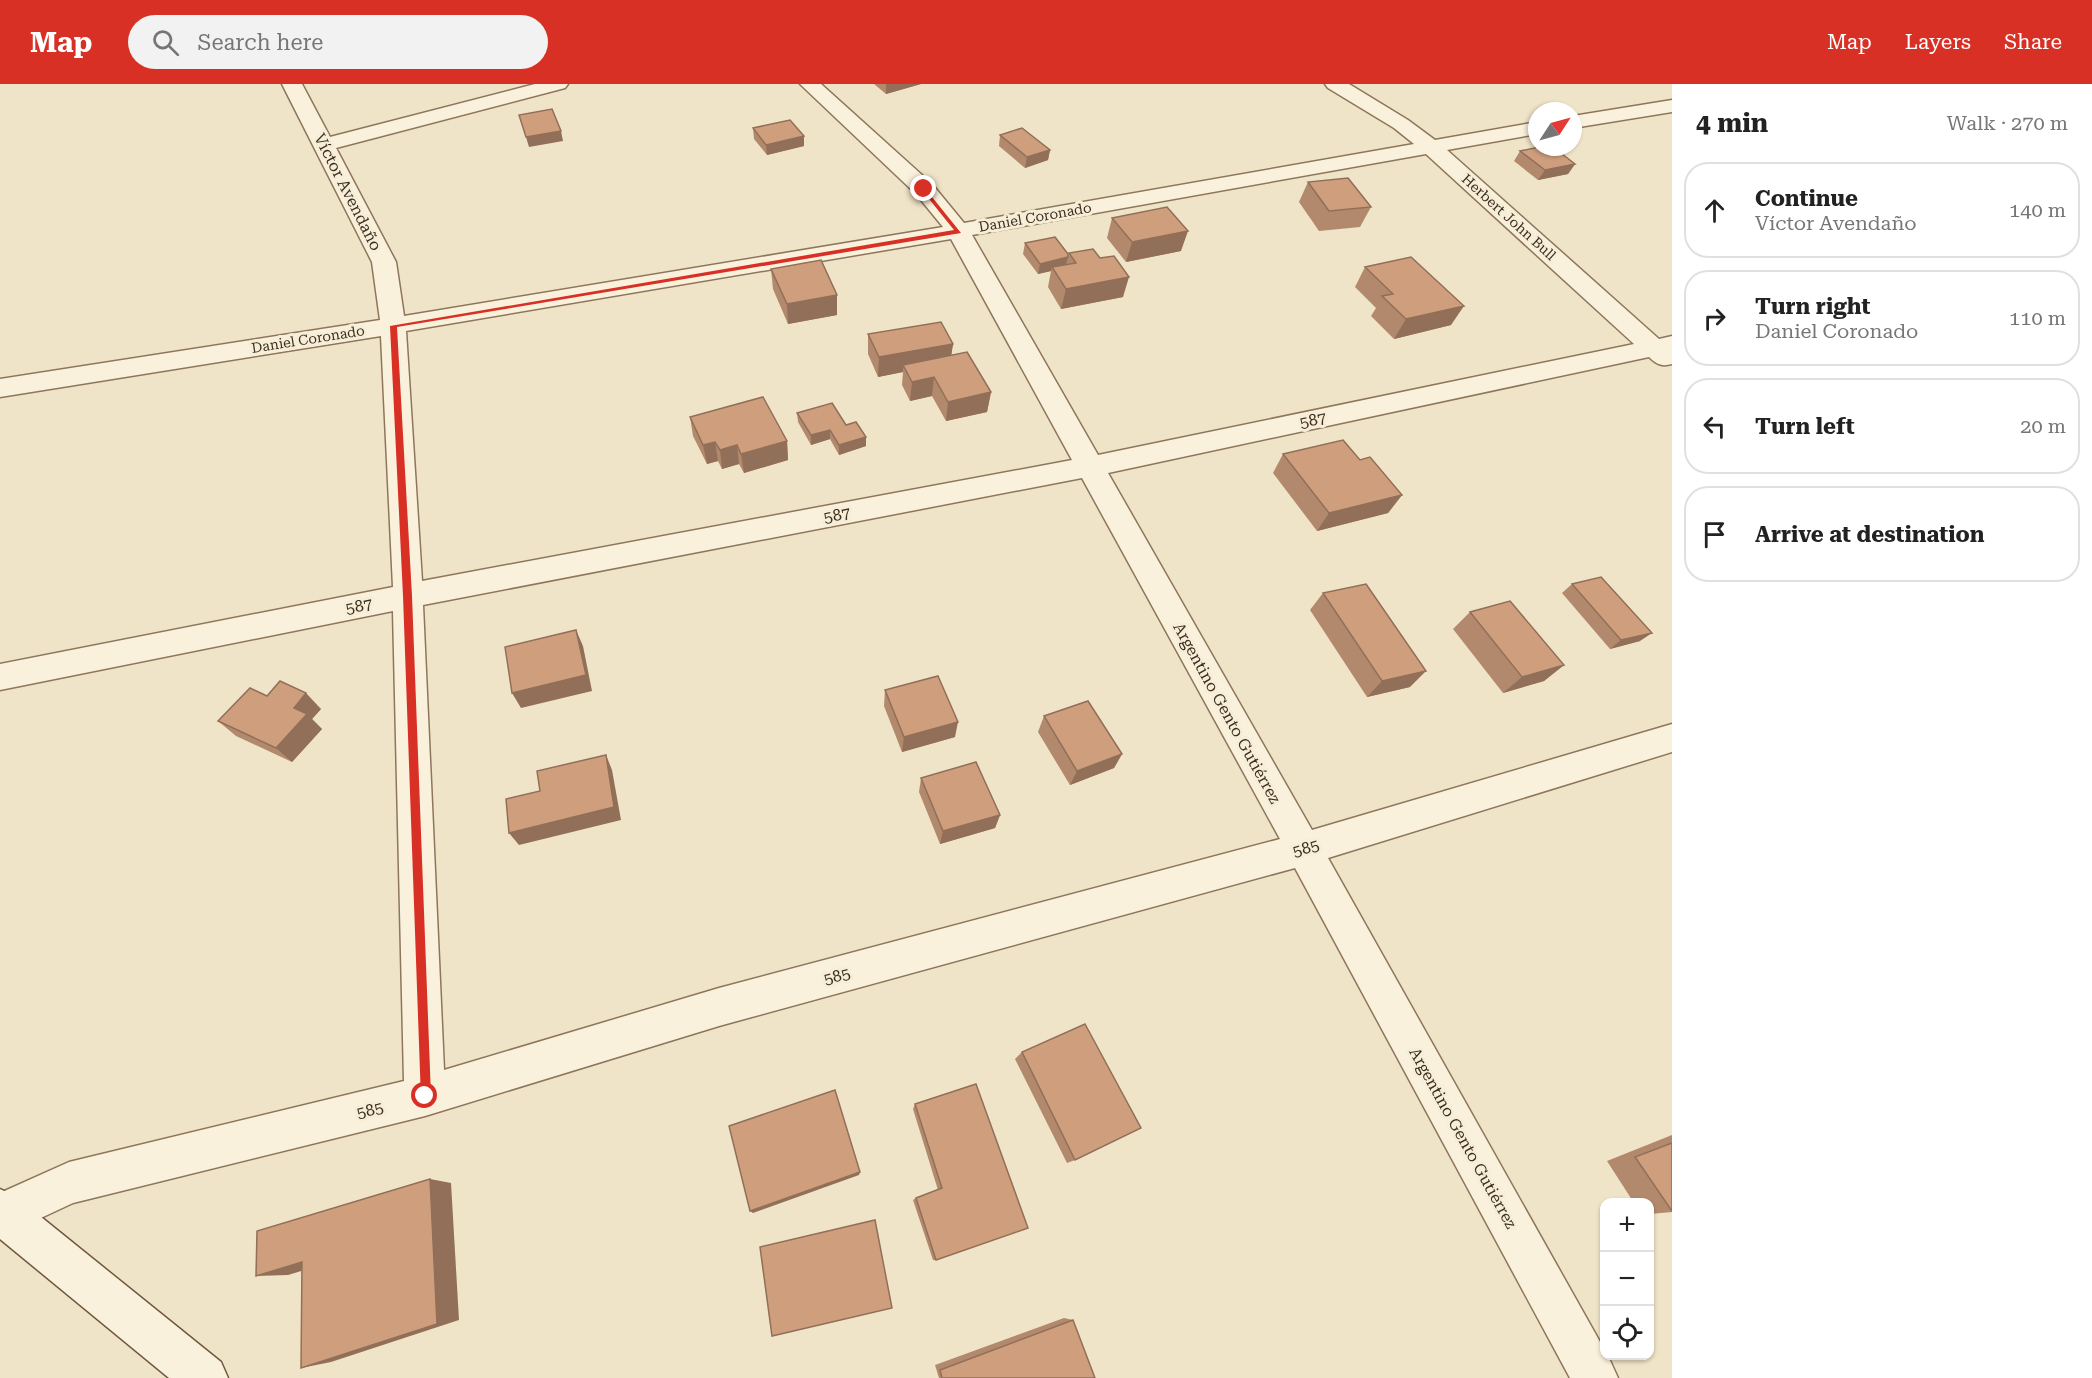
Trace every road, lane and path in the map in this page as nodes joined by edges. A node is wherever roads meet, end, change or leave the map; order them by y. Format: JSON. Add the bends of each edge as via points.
{"nodes":[{"id":1,"x":292,"y":84,"type":"edge"},
{"id":2,"x":558,"y":84,"type":"edge"},
{"id":3,"x":810,"y":84,"type":"edge"},
{"id":4,"x":1335,"y":84,"type":"edge"},
{"id":5,"x":1672,"y":106,"type":"edge"},
{"id":6,"x":1582,"y":121,"type":"edge"},
{"id":7,"x":1528,"y":130,"type":"edge"},
{"id":8,"x":324,"y":145,"type":"junction"},
{"id":9,"x":1430,"y":146,"type":"junction"},
{"id":10,"x":958,"y":231,"type":"junction"},
{"id":11,"x":393,"y":326,"type":"junction"},
{"id":12,"x":1666,"y":352,"type":"edge"},
{"id":13,"x":0,"y":388,"type":"edge"},
{"id":14,"x":1089,"y":468,"type":"junction"},
{"id":15,"x":408,"y":596,"type":"junction"},
{"id":16,"x":0,"y":677,"type":"edge"},
{"id":17,"x":1672,"y":738,"type":"edge"},
{"id":18,"x":1304,"y":849,"type":"junction"},
{"id":19,"x":425,"y":1096,"type":"junction"},
{"id":20,"x":1,"y":1213,"type":"edge"},
{"id":21,"x":205,"y":1378,"type":"edge"},
{"id":22,"x":1595,"y":1378,"type":"edge"}],
"edges":[{"from":1,"to":8,"type":"street","name":"Víctor Avendaño"},
{"from":2,"to":8,"type":"street"},
{"from":3,"to":10,"type":"street","name":"Argentino Gento Gutiérrez","via":[[924,189]]},
{"from":4,"to":9,"type":"street","name":"Herbert John Bull"},
{"from":5,"to":6,"type":"street"},
{"from":7,"to":9,"type":"street","name":"Daniel Coronado"},
{"from":8,"to":11,"type":"street","name":"Víctor Avendaño","via":[[384,262]]},
{"from":9,"to":10,"type":"street","name":"Daniel Coronado"},
{"from":9,"to":12,"type":"street","name":"Herbert John Bull"},
{"from":10,"to":11,"type":"street","name":"Daniel Coronado"},
{"from":10,"to":14,"type":"street","name":"Argentino Gento Gutiérrez"},
{"from":11,"to":13,"type":"street","name":"Daniel Coronado"},
{"from":11,"to":15,"type":"street","name":"Víctor Avendaño"},
{"from":12,"to":14,"type":"street","name":"587"},
{"from":14,"to":15,"type":"street","name":"587"},
{"from":14,"to":18,"type":"street","name":"Argentino Gento Gutiérrez"},
{"from":15,"to":16,"type":"street","name":"587"},
{"from":15,"to":19,"type":"street","name":"Víctor Avendaño"},
{"from":17,"to":18,"type":"street","name":"585"},
{"from":18,"to":19,"type":"street","name":"585","via":[[719,1007]]},
{"from":18,"to":22,"type":"street","name":"Argentino Gento Gutiérrez"},
{"from":19,"to":20,"type":"street","name":"585","via":[[69,1183]]},
{"from":20,"to":21,"type":"street"}]}
